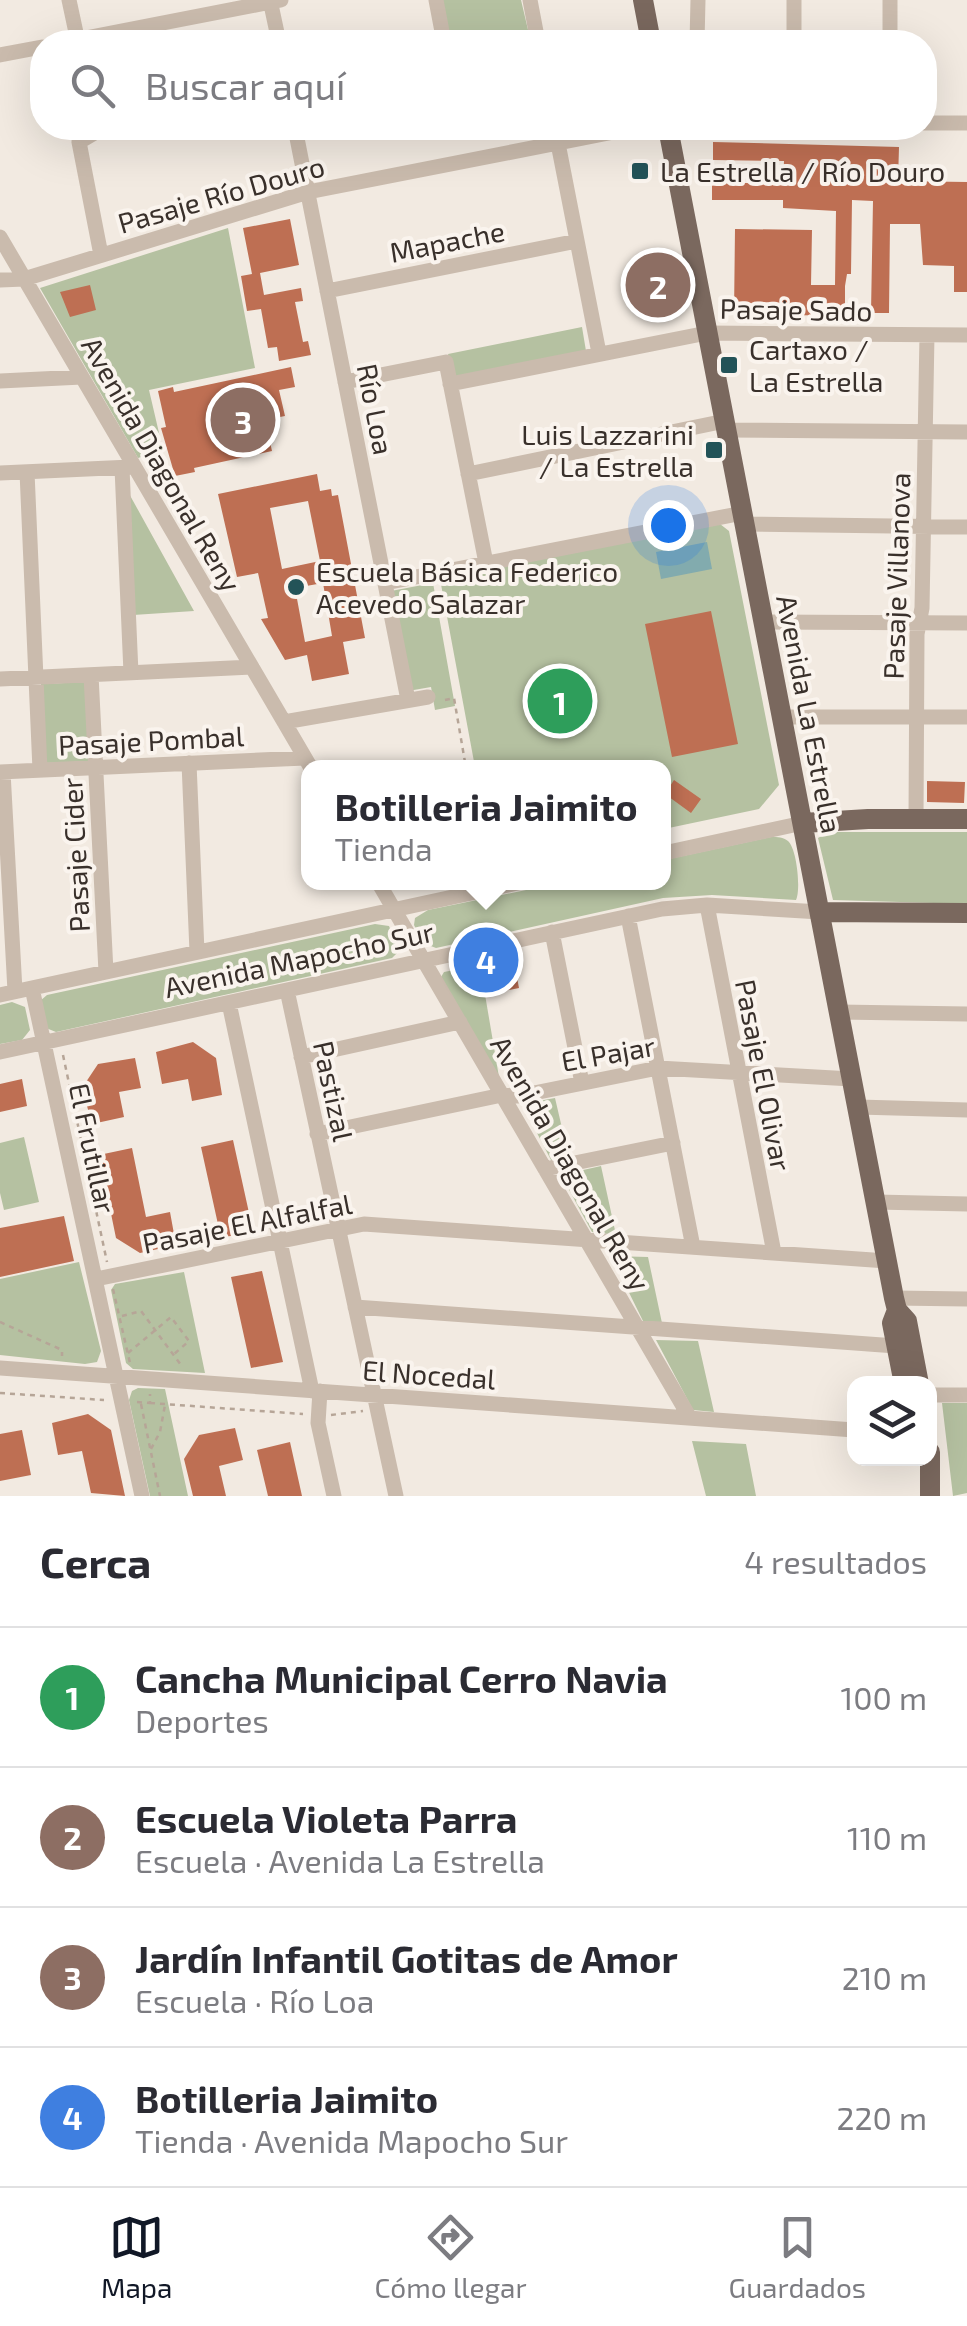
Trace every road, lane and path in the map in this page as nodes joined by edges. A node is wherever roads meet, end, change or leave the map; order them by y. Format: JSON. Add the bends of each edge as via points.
{"nodes":[{"id":1,"x":70,"y":0,"type":"edge"},
{"id":2,"x":436,"y":0,"type":"edge"},
{"id":3,"x":530,"y":0,"type":"edge"},
{"id":4,"x":643,"y":0,"type":"edge"},
{"id":5,"x":698,"y":0,"type":"edge"},
{"id":6,"x":794,"y":0,"type":"edge"},
{"id":7,"x":890,"y":0,"type":"edge"},
{"id":8,"x":274,"y":1,"type":"edge"},
{"id":9,"x":72,"y":30,"type":"edge"},
{"id":10,"x":132,"y":30,"type":"edge"},
{"id":11,"x":278,"y":30,"type":"edge"},
{"id":12,"x":442,"y":30,"type":"edge"},
{"id":13,"x":536,"y":30,"type":"edge"},
{"id":14,"x":649,"y":30,"type":"edge"},
{"id":15,"x":697,"y":30,"type":"edge"},
{"id":16,"x":794,"y":30,"type":"edge"},
{"id":17,"x":890,"y":30,"type":"edge"},
{"id":18,"x":30,"y":49,"type":"edge"},
{"id":19,"x":0,"y":55,"type":"edge"},
{"id":20,"x":937,"y":122,"type":"edge"},
{"id":21,"x":967,"y":123,"type":"edge"},
{"id":22,"x":82,"y":140,"type":"edge"},
{"id":23,"x":297,"y":140,"type":"edge"},
{"id":24,"x":534,"y":140,"type":"edge"},
{"id":25,"x":557,"y":140,"type":"edge"},
{"id":26,"x":670,"y":140,"type":"edge"},
{"id":27,"x":308,"y":192,"type":"junction"},
{"id":28,"x":0,"y":237,"type":"edge"},
{"id":29,"x":577,"y":242,"type":"junction"},
{"id":30,"x":101,"y":255,"type":"junction"},
{"id":31,"x":24,"y":279,"type":"junction"},
{"id":32,"x":0,"y":280,"type":"edge"},
{"id":33,"x":327,"y":291,"type":"junction"},
{"id":34,"x":708,"y":333,"type":"junction"},
{"id":35,"x":926,"y":335,"type":"junction"},
{"id":36,"x":967,"y":336,"type":"edge"},
{"id":37,"x":599,"y":353,"type":"junction"},
{"id":38,"x":82,"y":377,"type":"junction"},
{"id":39,"x":0,"y":380,"type":"edge"},
{"id":40,"x":345,"y":382,"type":"junction"},
{"id":41,"x":450,"y":384,"type":"junction"},
{"id":42,"x":726,"y":426,"type":"junction"},
{"id":43,"x":925,"y":431,"type":"junction"},
{"id":44,"x":967,"y":432,"type":"edge"},
{"id":45,"x":128,"y":468,"type":"junction"},
{"id":46,"x":27,"y":472,"type":"junction"},
{"id":47,"x":0,"y":473,"type":"edge"},
{"id":48,"x":468,"y":474,"type":"junction"},
{"id":49,"x":744,"y":519,"type":"junction"},
{"id":50,"x":924,"y":526,"type":"junction"},
{"id":51,"x":967,"y":527,"type":"edge"},
{"id":52,"x":486,"y":563,"type":"junction"},
{"id":53,"x":384,"y":583,"type":"junction"},
{"id":54,"x":764,"y":622,"type":"junction"},
{"id":55,"x":920,"y":622,"type":"junction"},
{"id":56,"x":967,"y":622,"type":"edge"},
{"id":57,"x":252,"y":667,"type":"junction"},
{"id":58,"x":131,"y":673,"type":"junction"},
{"id":59,"x":91,"y":675,"type":"junction"},
{"id":60,"x":36,"y":678,"type":"junction"},
{"id":61,"x":0,"y":679,"type":"edge"},
{"id":62,"x":428,"y":697,"type":"joint"},
{"id":63,"x":408,"y":700,"type":"junction"},
{"id":64,"x":782,"y":717,"type":"junction"},
{"id":65,"x":917,"y":717,"type":"junction"},
{"id":66,"x":967,"y":718,"type":"edge"},
{"id":67,"x":284,"y":722,"type":"junction"},
{"id":68,"x":306,"y":760,"type":"edge"},
{"id":69,"x":465,"y":760,"type":"edge"},
{"id":70,"x":189,"y":763,"type":"junction"},
{"id":71,"x":301,"y":763,"type":"edge"},
{"id":72,"x":96,"y":768,"type":"junction"},
{"id":73,"x":40,"y":770,"type":"junction"},
{"id":74,"x":1,"y":772,"type":"edge"},
{"id":75,"x":916,"y":819,"type":"junction"},
{"id":76,"x":967,"y":820,"type":"edge"},
{"id":77,"x":803,"y":823,"type":"junction"},
{"id":78,"x":671,"y":851,"type":"edge"},
{"id":79,"x":383,"y":890,"type":"edge"},
{"id":80,"x":485,"y":890,"type":"edge"},
{"id":81,"x":707,"y":905,"type":"junction"},
{"id":82,"x":394,"y":910,"type":"junction"},
{"id":83,"x":820,"y":912,"type":"junction"},
{"id":84,"x":967,"y":914,"type":"edge"},
{"id":85,"x":628,"y":916,"type":"junction"},
{"id":86,"x":552,"y":932,"type":"junction"},
{"id":87,"x":197,"y":952,"type":"junction"},
{"id":88,"x":424,"y":960,"type":"junction"},
{"id":89,"x":106,"y":972,"type":"junction"},
{"id":90,"x":32,"y":988,"type":"junction"},
{"id":91,"x":286,"y":990,"type":"junction"},
{"id":92,"x":7,"y":993,"type":"edge"},
{"id":93,"x":229,"y":1002,"type":"junction"},
{"id":94,"x":839,"y":1012,"type":"junction"},
{"id":95,"x":967,"y":1014,"type":"edge"},
{"id":96,"x":460,"y":1022,"type":"junction"},
{"id":97,"x":44,"y":1043,"type":"junction"},
{"id":98,"x":0,"y":1052,"type":"edge"},
{"id":99,"x":301,"y":1057,"type":"junction"},
{"id":100,"x":658,"y":1068,"type":"junction"},
{"id":101,"x":737,"y":1071,"type":"junction"},
{"id":102,"x":852,"y":1079,"type":"junction"},
{"id":103,"x":582,"y":1083,"type":"junction"},
{"id":104,"x":502,"y":1095,"type":"junction"},
{"id":105,"x":858,"y":1107,"type":"junction"},
{"id":106,"x":967,"y":1110,"type":"edge"},
{"id":107,"x":318,"y":1134,"type":"junction"},
{"id":108,"x":672,"y":1143,"type":"junction"},
{"id":109,"x":546,"y":1170,"type":"junction"},
{"id":110,"x":876,"y":1202,"type":"junction"},
{"id":111,"x":967,"y":1204,"type":"edge"},
{"id":112,"x":338,"y":1227,"type":"junction"},
{"id":113,"x":280,"y":1240,"type":"junction"},
{"id":114,"x":586,"y":1240,"type":"junction"},
{"id":115,"x":693,"y":1248,"type":"junction"},
{"id":116,"x":774,"y":1253,"type":"junction"},
{"id":117,"x":887,"y":1262,"type":"junction"},
{"id":118,"x":96,"y":1279,"type":"junction"},
{"id":119,"x":967,"y":1299,"type":"edge"},
{"id":120,"x":896,"y":1304,"type":"junction"},
{"id":121,"x":355,"y":1307,"type":"junction"},
{"id":122,"x":120,"y":1316,"type":"dead end"},
{"id":123,"x":0,"y":1322,"type":"edge"},
{"id":124,"x":637,"y":1328,"type":"junction"},
{"id":125,"x":155,"y":1330,"type":"junction"},
{"id":126,"x":896,"y":1346,"type":"junction"},
{"id":127,"x":128,"y":1353,"type":"dead end"},
{"id":128,"x":174,"y":1356,"type":"junction"},
{"id":129,"x":62,"y":1362,"type":"dead end"},
{"id":130,"x":0,"y":1368,"type":"edge"},
{"id":131,"x":184,"y":1370,"type":"dead end"},
{"id":132,"x":902,"y":1376,"type":"edge"},
{"id":133,"x":917,"y":1376,"type":"edge"},
{"id":134,"x":118,"y":1377,"type":"junction"},
{"id":135,"x":151,"y":1379,"type":"junction"},
{"id":136,"x":316,"y":1391,"type":"junction"},
{"id":137,"x":0,"y":1393,"type":"edge"},
{"id":138,"x":368,"y":1394,"type":"junction"},
{"id":139,"x":937,"y":1395,"type":"edge"},
{"id":140,"x":967,"y":1395,"type":"edge"},
{"id":141,"x":122,"y":1401,"type":"junction"},
{"id":142,"x":140,"y":1402,"type":"junction"},
{"id":143,"x":150,"y":1403,"type":"junction"},
{"id":144,"x":166,"y":1404,"type":"junction"},
{"id":145,"x":318,"y":1415,"type":"junction"},
{"id":146,"x":690,"y":1418,"type":"junction"},
{"id":147,"x":847,"y":1429,"type":"edge"},
{"id":148,"x":150,"y":1450,"type":"junction"},
{"id":149,"x":919,"y":1466,"type":"edge"},
{"id":150,"x":929,"y":1466,"type":"edge"},
{"id":151,"x":142,"y":1496,"type":"edge"},
{"id":152,"x":160,"y":1496,"type":"edge"},
{"id":153,"x":334,"y":1496,"type":"edge"},
{"id":154,"x":396,"y":1496,"type":"edge"},
{"id":155,"x":927,"y":1496,"type":"edge"}],
"edges":[{"from":1,"to":9,"type":"street"},
{"from":2,"to":12,"type":"street"},
{"from":3,"to":13,"type":"street"},
{"from":4,"to":14,"type":"main road"},
{"from":5,"to":15,"type":"street"},
{"from":6,"to":16,"type":"street"},
{"from":7,"to":17,"type":"street"},
{"from":8,"to":10,"type":"street"},
{"from":8,"to":11,"type":"street"},
{"from":18,"to":19,"type":"street"},
{"from":20,"to":21,"type":"street"},
{"from":22,"to":30,"type":"street"},
{"from":23,"to":27,"type":"street","name":"Río Loa"},
{"from":24,"to":27,"type":"street","name":"Pasaje Río Douro"},
{"from":25,"to":29,"type":"street"},
{"from":26,"to":34,"type":"main road","name":"Avenida La Estrella"},
{"from":27,"to":30,"type":"street","name":"Pasaje Río Douro"},
{"from":27,"to":33,"type":"street","name":"Río Loa"},
{"from":28,"to":31,"type":"street","name":"Avenida Diagonal Reny"},
{"from":29,"to":33,"type":"street","name":"Mapache"},
{"from":29,"to":37,"type":"street"},
{"from":30,"to":31,"type":"street","name":"Pasaje Río Douro"},
{"from":31,"to":32,"type":"street","name":"Pasaje Río Douro"},
{"from":31,"to":38,"type":"street","name":"Avenida Diagonal Reny"},
{"from":33,"to":40,"type":"street","name":"Río Loa"},
{"from":34,"to":35,"type":"street","name":"Pasaje Sado"},
{"from":34,"to":37,"type":"street","name":"Pasaje Sado"},
{"from":34,"to":42,"type":"main road","name":"Avenida La Estrella"},
{"from":35,"to":36,"type":"street","name":"Pasaje Sado"},
{"from":35,"to":43,"type":"street","name":"Pasaje Villanova"},
{"from":37,"to":41,"type":"street","name":"Pasaje Sado"},
{"from":38,"to":39,"type":"street"},
{"from":38,"to":45,"type":"street","name":"Avenida Diagonal Reny"},
{"from":40,"to":41,"type":"street","via":[[446,362]]},
{"from":40,"to":53,"type":"street","name":"Río Loa"},
{"from":41,"to":48,"type":"street"},
{"from":42,"to":43,"type":"street"},
{"from":42,"to":48,"type":"street"},
{"from":42,"to":49,"type":"main road","name":"Avenida La Estrella"},
{"from":43,"to":44,"type":"street"},
{"from":43,"to":50,"type":"street","name":"Pasaje Villanova"},
{"from":45,"to":46,"type":"street"},
{"from":45,"to":57,"type":"street","name":"Avenida Diagonal Reny"},
{"from":45,"to":58,"type":"street"},
{"from":46,"to":47,"type":"street"},
{"from":46,"to":60,"type":"street"},
{"from":48,"to":52,"type":"street"},
{"from":49,"to":50,"type":"street"},
{"from":49,"to":52,"type":"street"},
{"from":49,"to":54,"type":"main road","name":"Avenida La Estrella"},
{"from":50,"to":51,"type":"street"},
{"from":50,"to":55,"type":"street","name":"Pasaje Villanova"},
{"from":52,"to":53,"type":"street"},
{"from":53,"to":63,"type":"street","name":"Río Loa"},
{"from":54,"to":55,"type":"street"},
{"from":54,"to":64,"type":"main road","name":"Avenida La Estrella"},
{"from":55,"to":56,"type":"street"},
{"from":55,"to":65,"type":"street","name":"Pasaje Villanova"},
{"from":57,"to":58,"type":"street"},
{"from":57,"to":67,"type":"street","name":"Avenida Diagonal Reny"},
{"from":58,"to":59,"type":"street"},
{"from":59,"to":60,"type":"street"},
{"from":59,"to":72,"type":"street","name":"Pasaje Cider"},
{"from":60,"to":61,"type":"street"},
{"from":60,"to":73,"type":"street"},
{"from":62,"to":63,"type":"street","name":"Pasaje Pombal"},
{"from":62,"to":69,"type":"path","via":[[454,698]]},
{"from":63,"to":67,"type":"street","name":"Pasaje Pombal"},
{"from":64,"to":65,"type":"street"},
{"from":64,"to":77,"type":"main road","name":"Avenida La Estrella"},
{"from":65,"to":66,"type":"street"},
{"from":65,"to":75,"type":"street","name":"Pasaje Villanova"},
{"from":67,"to":68,"type":"street","name":"Avenida Diagonal Reny"},
{"from":70,"to":71,"type":"street","name":"Pasaje Pombal"},
{"from":70,"to":72,"type":"street","name":"Pasaje Pombal"},
{"from":70,"to":87,"type":"street"},
{"from":72,"to":73,"type":"street","name":"Pasaje Pombal"},
{"from":72,"to":89,"type":"street","name":"Pasaje Cider"},
{"from":73,"to":74,"type":"street","name":"Pasaje Pombal"},
{"from":74,"to":92,"type":"street"},
{"from":75,"to":76,"type":"main road"},
{"from":75,"to":77,"type":"main road"},
{"from":77,"to":78,"type":"street"},
{"from":77,"to":83,"type":"main road","name":"Avenida La Estrella"},
{"from":79,"to":82,"type":"street","name":"Avenida Diagonal Reny"},
{"from":80,"to":82,"type":"street"},
{"from":81,"to":83,"type":"street","name":"Avenida Mapocho Sur"},
{"from":81,"to":85,"type":"street","name":"Avenida Mapocho Sur"},
{"from":81,"to":101,"type":"street","name":"Pasaje El Olivar"},
{"from":82,"to":87,"type":"street"},
{"from":82,"to":88,"type":"street","name":"Avenida Diagonal Reny"},
{"from":83,"to":84,"type":"main road","name":"Avenida Mapocho Sur"},
{"from":83,"to":94,"type":"main road","name":"Avenida La Estrella"},
{"from":85,"to":86,"type":"street","name":"Avenida Mapocho Sur"},
{"from":85,"to":100,"type":"street"},
{"from":86,"to":88,"type":"street","name":"Avenida Mapocho Sur"},
{"from":86,"to":103,"type":"street"},
{"from":87,"to":89,"type":"street"},
{"from":88,"to":91,"type":"street","name":"Avenida Mapocho Sur"},
{"from":88,"to":96,"type":"street","name":"Avenida Diagonal Reny"},
{"from":89,"to":90,"type":"street"},
{"from":90,"to":92,"type":"street"},
{"from":90,"to":97,"type":"street","name":"El Frutillar"},
{"from":91,"to":93,"type":"street","name":"Avenida Mapocho Sur"},
{"from":91,"to":99,"type":"street","name":"Pastizal"},
{"from":93,"to":97,"type":"street","name":"Avenida Mapocho Sur"},
{"from":93,"to":113,"type":"street"},
{"from":94,"to":95,"type":"street"},
{"from":94,"to":102,"type":"main road","name":"Avenida La Estrella"},
{"from":96,"to":99,"type":"street"},
{"from":96,"to":104,"type":"street","name":"Avenida Diagonal Reny"},
{"from":97,"to":98,"type":"street","name":"Avenida Mapocho Sur"},
{"from":97,"to":118,"type":"street","name":"El Frutillar"},
{"from":99,"to":107,"type":"street","name":"Pastizal"},
{"from":100,"to":101,"type":"street","name":"El Pajar"},
{"from":100,"to":103,"type":"street","name":"El Pajar"},
{"from":100,"to":108,"type":"street"},
{"from":101,"to":102,"type":"street","name":"El Pajar"},
{"from":101,"to":116,"type":"street","name":"Pasaje El Olivar"},
{"from":102,"to":105,"type":"main road","name":"Avenida La Estrella"},
{"from":103,"to":104,"type":"street","name":"El Pajar"},
{"from":104,"to":107,"type":"street","name":"El Pajar"},
{"from":104,"to":109,"type":"street","name":"Avenida Diagonal Reny"},
{"from":105,"to":106,"type":"street"},
{"from":105,"to":110,"type":"main road","name":"Avenida La Estrella"},
{"from":107,"to":112,"type":"street","name":"Pastizal"},
{"from":108,"to":109,"type":"street"},
{"from":108,"to":115,"type":"street"},
{"from":109,"to":114,"type":"street","name":"Avenida Diagonal Reny"},
{"from":110,"to":111,"type":"street"},
{"from":110,"to":117,"type":"main road","name":"Avenida La Estrella"},
{"from":112,"to":113,"type":"street","name":"Pasaje El Alfalfal"},
{"from":112,"to":114,"type":"street","name":"Pasaje El Alfalfal"},
{"from":112,"to":121,"type":"street","name":"Pastizal"},
{"from":113,"to":118,"type":"street","name":"Pasaje El Alfalfal"},
{"from":113,"to":136,"type":"street"},
{"from":114,"to":115,"type":"street","name":"Pasaje El Alfalfal"},
{"from":114,"to":124,"type":"street","name":"Avenida Diagonal Reny"},
{"from":115,"to":116,"type":"street","name":"Pasaje El Alfalfal"},
{"from":116,"to":117,"type":"street","name":"Pasaje El Alfalfal"},
{"from":117,"to":120,"type":"main road","name":"Avenida La Estrella"},
{"from":118,"to":134,"type":"street","name":"El Frutillar"},
{"from":119,"to":120,"type":"street"},
{"from":120,"to":126,"type":"main road","name":"Avenida La Estrella"},
{"from":120,"to":133,"type":"main road","name":"Avenida La Estrella","via":[[907,1321]]},
{"from":121,"to":124,"type":"street"},
{"from":121,"to":138,"type":"street","name":"Pastizal"},
{"from":122,"to":125,"type":"path","via":[[141,1311]]},
{"from":123,"to":129,"type":"path","via":[[62,1350]]},
{"from":124,"to":126,"type":"street"},
{"from":124,"to":146,"type":"street","name":"Avenida Diagonal Reny"},
{"from":125,"to":127,"type":"path"},
{"from":125,"to":128,"type":"path"},
{"from":125,"to":128,"type":"path","via":[[171,1317],[189,1341]]},
{"from":126,"to":132,"type":"main road","name":"Avenida La Estrella"},
{"from":128,"to":131,"type":"path"},
{"from":130,"to":134,"type":"street","name":"El Nocedal"},
{"from":134,"to":135,"type":"street","name":"El Nocedal"},
{"from":134,"to":141,"type":"street","name":"El Frutillar"},
{"from":135,"to":136,"type":"street","name":"El Nocedal"},
{"from":135,"to":143,"type":"path"},
{"from":136,"to":138,"type":"street","name":"El Nocedal"},
{"from":136,"to":145,"type":"street"},
{"from":137,"to":141,"type":"path"},
{"from":138,"to":145,"type":"path","via":[[367,1410]]},
{"from":138,"to":146,"type":"street","name":"El Nocedal"},
{"from":138,"to":154,"type":"street","name":"Pastizal"},
{"from":139,"to":140,"type":"street"},
{"from":141,"to":142,"type":"path"},
{"from":141,"to":151,"type":"street","name":"El Frutillar"},
{"from":142,"to":143,"type":"path"},
{"from":142,"to":148,"type":"path"},
{"from":143,"to":144,"type":"path"},
{"from":144,"to":145,"type":"path"},
{"from":144,"to":148,"type":"path"},
{"from":145,"to":153,"type":"street"},
{"from":146,"to":147,"type":"street","name":"El Nocedal"},
{"from":148,"to":152,"type":"path"},
{"from":149,"to":155,"type":"main road"},
{"from":150,"to":155,"type":"main road"}]}
